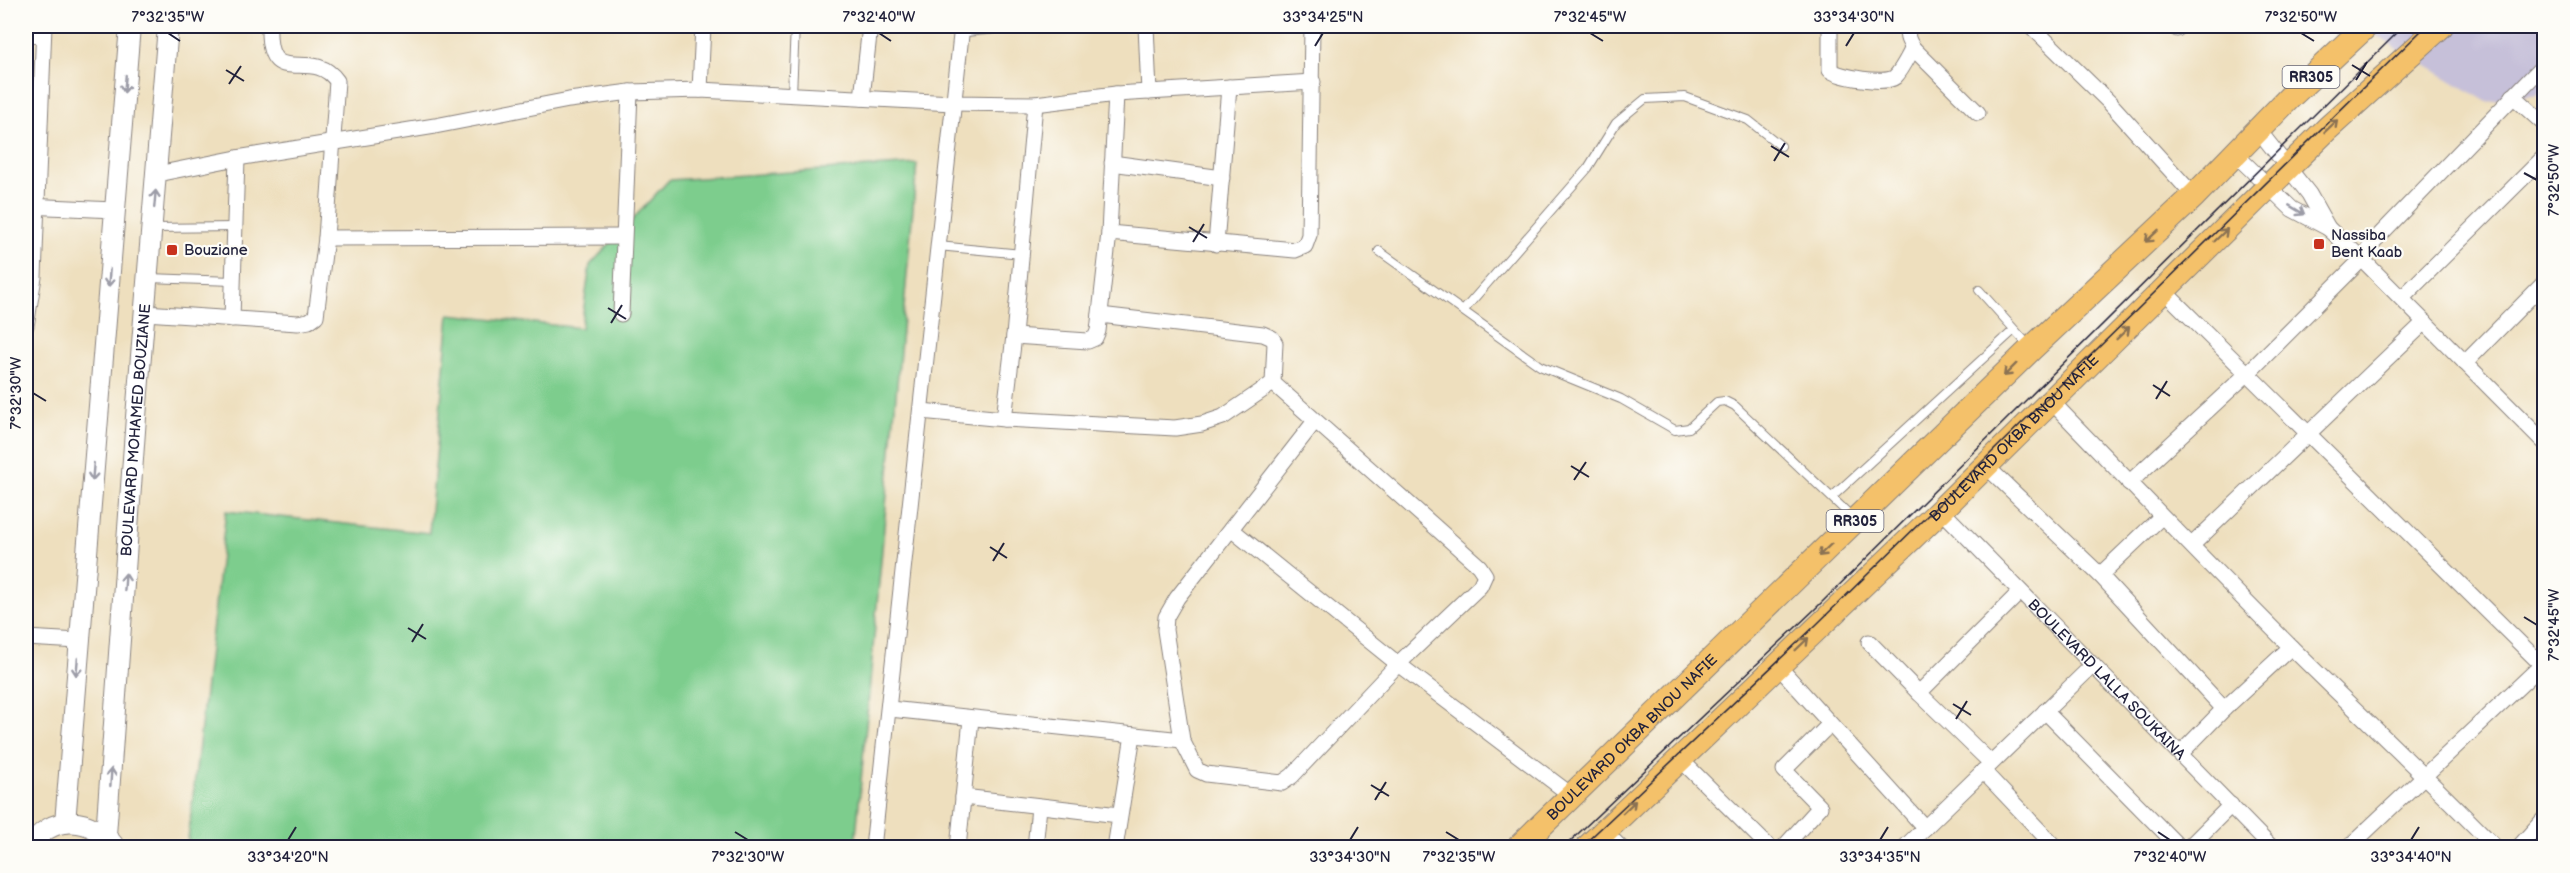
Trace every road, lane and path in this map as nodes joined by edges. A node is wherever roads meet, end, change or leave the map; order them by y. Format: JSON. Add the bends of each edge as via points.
{"nodes":[{"id":1,"x":130,"y":26,"type":"edge"},
{"id":2,"x":168,"y":26,"type":"edge"},
{"id":3,"x":269,"y":26,"type":"edge"},
{"id":4,"x":703,"y":26,"type":"edge"},
{"id":5,"x":795,"y":26,"type":"edge"},
{"id":6,"x":870,"y":26,"type":"edge"},
{"id":7,"x":991,"y":26,"type":"edge"},
{"id":8,"x":1146,"y":26,"type":"edge"},
{"id":9,"x":1312,"y":26,"type":"edge"},
{"id":10,"x":1830,"y":26,"type":"edge"},
{"id":11,"x":1910,"y":26,"type":"edge"},
{"id":12,"x":2031,"y":26,"type":"edge"},
{"id":13,"x":2366,"y":26,"type":"edge"},
{"id":14,"x":2440,"y":26,"type":"edge"},
{"id":15,"x":961,"y":27,"type":"edge"},
{"id":16,"x":44,"y":30,"type":"edge"},
{"id":17,"x":26,"y":34,"type":"edge"},
{"id":18,"x":1913,"y":48,"type":"junction"},
{"id":19,"x":2544,"y":65,"type":"edge"},
{"id":20,"x":1313,"y":82,"type":"junction"},
{"id":21,"x":1229,"y":87,"type":"junction"},
{"id":22,"x":700,"y":90,"type":"junction"},
{"id":23,"x":630,"y":92,"type":"junction"},
{"id":24,"x":1149,"y":92,"type":"junction"},
{"id":25,"x":792,"y":94,"type":"junction"},
{"id":26,"x":1116,"y":94,"type":"junction"},
{"id":27,"x":2514,"y":96,"type":"junction"},
{"id":28,"x":862,"y":98,"type":"junction"},
{"id":29,"x":954,"y":103,"type":"junction"},
{"id":30,"x":1035,"y":104,"type":"junction"},
{"id":31,"x":1978,"y":112,"type":"dead end"},
{"id":32,"x":2544,"y":124,"type":"edge"},
{"id":33,"x":2259,"y":131,"type":"junction"},
{"id":34,"x":332,"y":143,"type":"junction"},
{"id":35,"x":1781,"y":146,"type":"dead end"},
{"id":36,"x":2235,"y":154,"type":"junction"},
{"id":37,"x":237,"y":158,"type":"junction"},
{"id":38,"x":2544,"y":158,"type":"edge"},
{"id":39,"x":1112,"y":163,"type":"junction"},
{"id":40,"x":2290,"y":168,"type":"junction"},
{"id":41,"x":157,"y":174,"type":"junction"},
{"id":42,"x":1222,"y":178,"type":"junction"},
{"id":43,"x":2270,"y":188,"type":"junction"},
{"id":44,"x":2194,"y":196,"type":"junction"},
{"id":45,"x":30,"y":206,"type":"edge"},
{"id":46,"x":114,"y":210,"type":"junction"},
{"id":47,"x":235,"y":227,"type":"junction"},
{"id":48,"x":152,"y":228,"type":"junction"},
{"id":49,"x":2328,"y":228,"type":"junction"},
{"id":50,"x":1109,"y":233,"type":"junction"},
{"id":51,"x":623,"y":237,"type":"junction"},
{"id":52,"x":326,"y":238,"type":"junction"},
{"id":53,"x":1216,"y":244,"type":"junction"},
{"id":54,"x":938,"y":246,"type":"junction"},
{"id":55,"x":1379,"y":251,"type":"dead end"},
{"id":56,"x":1022,"y":254,"type":"junction"},
{"id":57,"x":2362,"y":259,"type":"junction"},
{"id":58,"x":148,"y":278,"type":"junction"},
{"id":59,"x":233,"y":281,"type":"junction"},
{"id":60,"x":2544,"y":283,"type":"edge"},
{"id":61,"x":29,"y":289,"type":"edge"},
{"id":62,"x":1979,"y":290,"type":"dead end"},
{"id":63,"x":2165,"y":292,"type":"junction"},
{"id":64,"x":2403,"y":297,"type":"junction"},
{"id":65,"x":1463,"y":311,"type":"junction"},
{"id":66,"x":145,"y":313,"type":"junction"},
{"id":67,"x":621,"y":314,"type":"dead end"},
{"id":68,"x":1100,"y":315,"type":"junction"},
{"id":69,"x":232,"y":319,"type":"junction"},
{"id":70,"x":2425,"y":322,"type":"junction"},
{"id":71,"x":26,"y":326,"type":"edge"},
{"id":72,"x":2014,"y":330,"type":"junction"},
{"id":73,"x":1014,"y":336,"type":"junction"},
{"id":74,"x":2031,"y":349,"type":"junction"},
{"id":75,"x":2465,"y":363,"type":"junction"},
{"id":76,"x":2248,"y":373,"type":"junction"},
{"id":77,"x":1273,"y":383,"type":"junction"},
{"id":78,"x":2052,"y":402,"type":"junction"},
{"id":79,"x":921,"y":411,"type":"junction"},
{"id":80,"x":1004,"y":419,"type":"junction"},
{"id":81,"x":1315,"y":422,"type":"junction"},
{"id":82,"x":2542,"y":434,"type":"edge"},
{"id":83,"x":2308,"y":435,"type":"junction"},
{"id":84,"x":1986,"y":466,"type":"junction"},
{"id":85,"x":2129,"y":483,"type":"junction"},
{"id":86,"x":1832,"y":498,"type":"junction"},
{"id":87,"x":1941,"y":510,"type":"junction"},
{"id":88,"x":2161,"y":518,"type":"junction"},
{"id":89,"x":1855,"y":520,"type":"junction"},
{"id":90,"x":1231,"y":529,"type":"junction"},
{"id":91,"x":2192,"y":545,"type":"junction"},
{"id":92,"x":2100,"y":575,"type":"junction"},
{"id":93,"x":2020,"y":592,"type":"junction"},
{"id":94,"x":26,"y":638,"type":"edge"},
{"id":95,"x":79,"y":641,"type":"junction"},
{"id":96,"x":1869,"y":642,"type":"dead end"},
{"id":97,"x":2291,"y":647,"type":"junction"},
{"id":98,"x":1398,"y":664,"type":"junction"},
{"id":99,"x":2093,"y":665,"type":"junction"},
{"id":100,"x":2544,"y":665,"type":"edge"},
{"id":101,"x":1779,"y":666,"type":"junction"},
{"id":102,"x":1919,"y":693,"type":"junction"},
{"id":103,"x":890,"y":709,"type":"junction"},
{"id":104,"x":2224,"y":709,"type":"junction"},
{"id":105,"x":2045,"y":711,"type":"junction"},
{"id":106,"x":971,"y":719,"type":"junction"},
{"id":107,"x":1830,"y":724,"type":"junction"},
{"id":108,"x":1133,"y":735,"type":"junction"},
{"id":109,"x":1182,"y":740,"type":"junction"},
{"id":110,"x":2181,"y":753,"type":"junction"},
{"id":111,"x":1679,"y":758,"type":"junction"},
{"id":112,"x":1987,"y":767,"type":"junction"},
{"id":113,"x":2425,"y":775,"type":"junction"},
{"id":114,"x":1571,"y":795,"type":"junction"},
{"id":115,"x":963,"y":797,"type":"junction"},
{"id":116,"x":2231,"y":805,"type":"junction"},
{"id":117,"x":1039,"y":807,"type":"junction"},
{"id":118,"x":1119,"y":814,"type":"junction"},
{"id":119,"x":2544,"y":819,"type":"edge"},
{"id":120,"x":65,"y":822,"type":"junction"},
{"id":121,"x":1925,"y":828,"type":"junction"},
{"id":122,"x":1613,"y":839,"type":"edge"},
{"id":123,"x":111,"y":841,"type":"edge"},
{"id":124,"x":2052,"y":846,"type":"edge"},
{"id":125,"x":29,"y":848,"type":"edge"},
{"id":126,"x":873,"y":848,"type":"edge"},
{"id":127,"x":958,"y":848,"type":"edge"},
{"id":128,"x":1035,"y":848,"type":"edge"},
{"id":129,"x":1115,"y":848,"type":"edge"},
{"id":130,"x":1518,"y":848,"type":"edge"},
{"id":131,"x":1587,"y":848,"type":"edge"},
{"id":132,"x":1770,"y":848,"type":"edge"},
{"id":133,"x":1783,"y":848,"type":"edge"},
{"id":134,"x":1904,"y":848,"type":"edge"},
{"id":135,"x":2180,"y":848,"type":"edge"},
{"id":136,"x":2188,"y":848,"type":"edge"},
{"id":137,"x":2272,"y":848,"type":"edge"},
{"id":138,"x":2348,"y":848,"type":"edge"},
{"id":139,"x":2496,"y":848,"type":"edge"},
{"id":140,"x":2518,"y":848,"type":"edge"}],
"edges":[{"from":1,"to":46,"type":"street","one_way":true},
{"from":2,"to":41,"type":"street","name":"BOULEVARD MOHAMED BOUZIANE"},
{"from":3,"to":34,"type":"street","via":[[270,53],[275,60],[318,66],[329,70],[337,81]]},
{"from":4,"to":22,"type":"street"},
{"from":5,"to":25,"type":"lane"},
{"from":6,"to":28,"type":"street"},
{"from":7,"to":15,"type":"street"},
{"from":8,"to":24,"type":"street"},
{"from":9,"to":20,"type":"street"},
{"from":10,"to":18,"type":"street","via":[[1830,70],[1838,75],[1886,81],[1895,77]]},
{"from":11,"to":18,"type":"street","via":[[1907,39]]},
{"from":12,"to":44,"type":"street","via":[[2109,102]]},
{"from":13,"to":33,"type":"main road","name":"BOULEVARD OKBA BNOU NAFIE","number":"RR305"},
{"from":40,"to":14,"type":"main road","name":"BOULEVARD OKBA BNOU NAFIE","number":"RR305","one_way":true},
{"from":15,"to":29,"type":"street"},
{"from":16,"to":17,"type":"street"},
{"from":16,"to":45,"type":"street"},
{"from":18,"to":31,"type":"street"},
{"from":19,"to":27,"type":"street"},
{"from":20,"to":21,"type":"street"},
{"from":20,"to":53,"type":"street","via":[[1309,234],[1305,246],[1295,250]]},
{"from":21,"to":24,"type":"street"},
{"from":21,"to":42,"type":"street"},
{"from":22,"to":23,"type":"street"},
{"from":22,"to":25,"type":"street"},
{"from":23,"to":34,"type":"street"},
{"from":23,"to":51,"type":"street"},
{"from":24,"to":26,"type":"street"},
{"from":25,"to":28,"type":"street"},
{"from":26,"to":30,"type":"street"},
{"from":26,"to":39,"type":"street"},
{"from":27,"to":32,"type":"street"},
{"from":27,"to":57,"type":"street","via":[[2374,241]]},
{"from":28,"to":29,"type":"street"},
{"from":29,"to":30,"type":"street"},
{"from":29,"to":54,"type":"street"},
{"from":30,"to":56,"type":"street"},
{"from":33,"to":36,"type":"main road","name":"BOULEVARD OKBA BNOU NAFIE","number":"RR305"},
{"from":33,"to":40,"type":"street"},
{"from":34,"to":37,"type":"street"},
{"from":34,"to":52,"type":"street"},
{"from":35,"to":65,"type":"lane","via":[[1748,120],[1685,97],[1645,99],[1616,123],[1588,168]]},
{"from":36,"to":43,"type":"street"},
{"from":36,"to":44,"type":"main road","name":"BOULEVARD OKBA BNOU NAFIE","number":"RR305"},
{"from":37,"to":41,"type":"street"},
{"from":37,"to":47,"type":"street"},
{"from":38,"to":64,"type":"street"},
{"from":39,"to":42,"type":"street"},
{"from":39,"to":50,"type":"street"},
{"from":40,"to":43,"type":"main road","name":"BOULEVARD OKBA BNOU NAFIE","number":"RR305"},
{"from":40,"to":49,"type":"street"},
{"from":48,"to":41,"type":"street","name":"BOULEVARD MOHAMED BOUZIANE","one_way":true},
{"from":42,"to":53,"type":"street"},
{"from":43,"to":49,"type":"street","one_way":true,"via":[[2292,209]]},
{"from":63,"to":43,"type":"main road","name":"BOULEVARD OKBA BNOU NAFIE","number":"RR305","one_way":true},
{"from":44,"to":74,"type":"main road","name":"BOULEVARD OKBA BNOU NAFIE","number":"RR305","one_way":true},
{"from":45,"to":46,"type":"street"},
{"from":45,"to":61,"type":"street"},
{"from":46,"to":95,"type":"street","one_way":true},
{"from":47,"to":48,"type":"lane"},
{"from":47,"to":59,"type":"street"},
{"from":48,"to":58,"type":"street","name":"BOULEVARD MOHAMED BOUZIANE"},
{"from":49,"to":57,"type":"street"},
{"from":50,"to":53,"type":"street"},
{"from":50,"to":68,"type":"street"},
{"from":51,"to":52,"type":"street"},
{"from":51,"to":67,"type":"street"},
{"from":52,"to":69,"type":"street","via":[[316,316],[298,323]]},
{"from":54,"to":56,"type":"lane"},
{"from":54,"to":79,"type":"street"},
{"from":55,"to":65,"type":"lane"},
{"from":56,"to":73,"type":"street"},
{"from":57,"to":64,"type":"street"},
{"from":57,"to":76,"type":"street"},
{"from":58,"to":59,"type":"lane"},
{"from":58,"to":66,"type":"street","name":"BOULEVARD MOHAMED BOUZIANE"},
{"from":59,"to":69,"type":"street"},
{"from":60,"to":75,"type":"street"},
{"from":61,"to":71,"type":"street"},
{"from":62,"to":72,"type":"lane"},
{"from":63,"to":76,"type":"street"},
{"from":78,"to":63,"type":"main road","name":"BOULEVARD OKBA BNOU NAFIE","number":"RR305","one_way":true},
{"from":64,"to":70,"type":"street"},
{"from":65,"to":86,"type":"lane","via":[[1540,366],[1621,399],[1675,430],[1689,428],[1717,402],[1735,406]]},
{"from":66,"to":69,"type":"street"},
{"from":123,"to":66,"type":"street","name":"BOULEVARD MOHAMED BOUZIANE","one_way":true},
{"from":68,"to":73,"type":"street","via":[[1095,338],[1088,341]]},
{"from":68,"to":77,"type":"street","via":[[1263,334],[1275,343]]},
{"from":70,"to":75,"type":"street"},
{"from":70,"to":83,"type":"street"},
{"from":72,"to":74,"type":"lane"},
{"from":72,"to":86,"type":"lane"},
{"from":73,"to":80,"type":"street"},
{"from":74,"to":89,"type":"main road","name":"BOULEVARD OKBA BNOU NAFIE","number":"RR305","one_way":true},
{"from":75,"to":82,"type":"street"},
{"from":76,"to":83,"type":"street"},
{"from":76,"to":85,"type":"street"},
{"from":77,"to":80,"type":"street","via":[[1223,417],[1175,428]]},
{"from":77,"to":81,"type":"street"},
{"from":78,"to":84,"type":"main road","name":"BOULEVARD OKBA BNOU NAFIE","number":"RR305"},
{"from":78,"to":85,"type":"street"},
{"from":79,"to":80,"type":"street"},
{"from":79,"to":103,"type":"street"},
{"from":81,"to":90,"type":"street"},
{"from":81,"to":98,"type":"street","via":[[1485,575],[1480,585]]},
{"from":83,"to":91,"type":"street"},
{"from":83,"to":100,"type":"street"},
{"from":84,"to":87,"type":"main road","name":"BOULEVARD OKBA BNOU NAFIE","number":"RR305"},
{"from":84,"to":92,"type":"street"},
{"from":85,"to":88,"type":"street"},
{"from":86,"to":89,"type":"lane"},
{"from":87,"to":93,"type":"street","name":"BOULEVARD LALLA SOUKAINA"},
{"from":101,"to":87,"type":"main road","name":"BOULEVARD OKBA BNOU NAFIE","number":"RR305","one_way":true},
{"from":88,"to":91,"type":"street"},
{"from":88,"to":92,"type":"street"},
{"from":89,"to":114,"type":"main road","name":"BOULEVARD OKBA BNOU NAFIE","number":"RR305","one_way":true},
{"from":90,"to":98,"type":"street"},
{"from":90,"to":109,"type":"street","via":[[1166,617]]},
{"from":91,"to":97,"type":"street"},
{"from":92,"to":104,"type":"street"},
{"from":93,"to":99,"type":"street","name":"BOULEVARD LALLA SOUKAINA"},
{"from":93,"to":102,"type":"street"},
{"from":94,"to":95,"type":"street"},
{"from":95,"to":120,"type":"street","one_way":true},
{"from":96,"to":102,"type":"street"},
{"from":97,"to":104,"type":"street"},
{"from":97,"to":113,"type":"street"},
{"from":98,"to":109,"type":"street","via":[[1282,783],[1206,774],[1197,770]]},
{"from":98,"to":114,"type":"street"},
{"from":99,"to":105,"type":"street"},
{"from":99,"to":110,"type":"street","name":"BOULEVARD LALLA SOUKAINA"},
{"from":100,"to":113,"type":"street"},
{"from":101,"to":107,"type":"street"},
{"from":101,"to":111,"type":"main road","name":"BOULEVARD OKBA BNOU NAFIE","number":"RR305"},
{"from":102,"to":112,"type":"street"},
{"from":103,"to":106,"type":"street"},
{"from":103,"to":126,"type":"street"},
{"from":104,"to":110,"type":"street"},
{"from":105,"to":112,"type":"street"},
{"from":105,"to":135,"type":"street"},
{"from":106,"to":108,"type":"street"},
{"from":106,"to":115,"type":"street"},
{"from":107,"to":121,"type":"street"},
{"from":107,"to":133,"type":"street","via":[[1784,770],[1820,807]]},
{"from":108,"to":109,"type":"street"},
{"from":108,"to":118,"type":"street"},
{"from":110,"to":116,"type":"street","name":"BOULEVARD LALLA SOUKAINA"},
{"from":122,"to":111,"type":"main road","name":"BOULEVARD OKBA BNOU NAFIE","number":"RR305","one_way":true},
{"from":111,"to":132,"type":"street"},
{"from":112,"to":121,"type":"street"},
{"from":112,"to":124,"type":"street"},
{"from":113,"to":138,"type":"street"},
{"from":113,"to":139,"type":"street"},
{"from":114,"to":130,"type":"main road","name":"BOULEVARD OKBA BNOU NAFIE","number":"RR305"},
{"from":115,"to":117,"type":"street"},
{"from":115,"to":127,"type":"street"},
{"from":116,"to":136,"type":"street"},
{"from":116,"to":137,"type":"street","name":"BOULEVARD LALLA SOUKAINA"},
{"from":117,"to":118,"type":"street"},
{"from":117,"to":128,"type":"street"},
{"from":118,"to":129,"type":"street"},
{"from":119,"to":140,"type":"street"},
{"from":120,"to":123,"type":"street","via":[[94,827]]},
{"from":120,"to":125,"type":"street","via":[[35,838]]},
{"from":121,"to":134,"type":"street"},
{"from":122,"to":131,"type":"main road","name":"BOULEVARD OKBA BNOU NAFIE","number":"RR305"}]}
